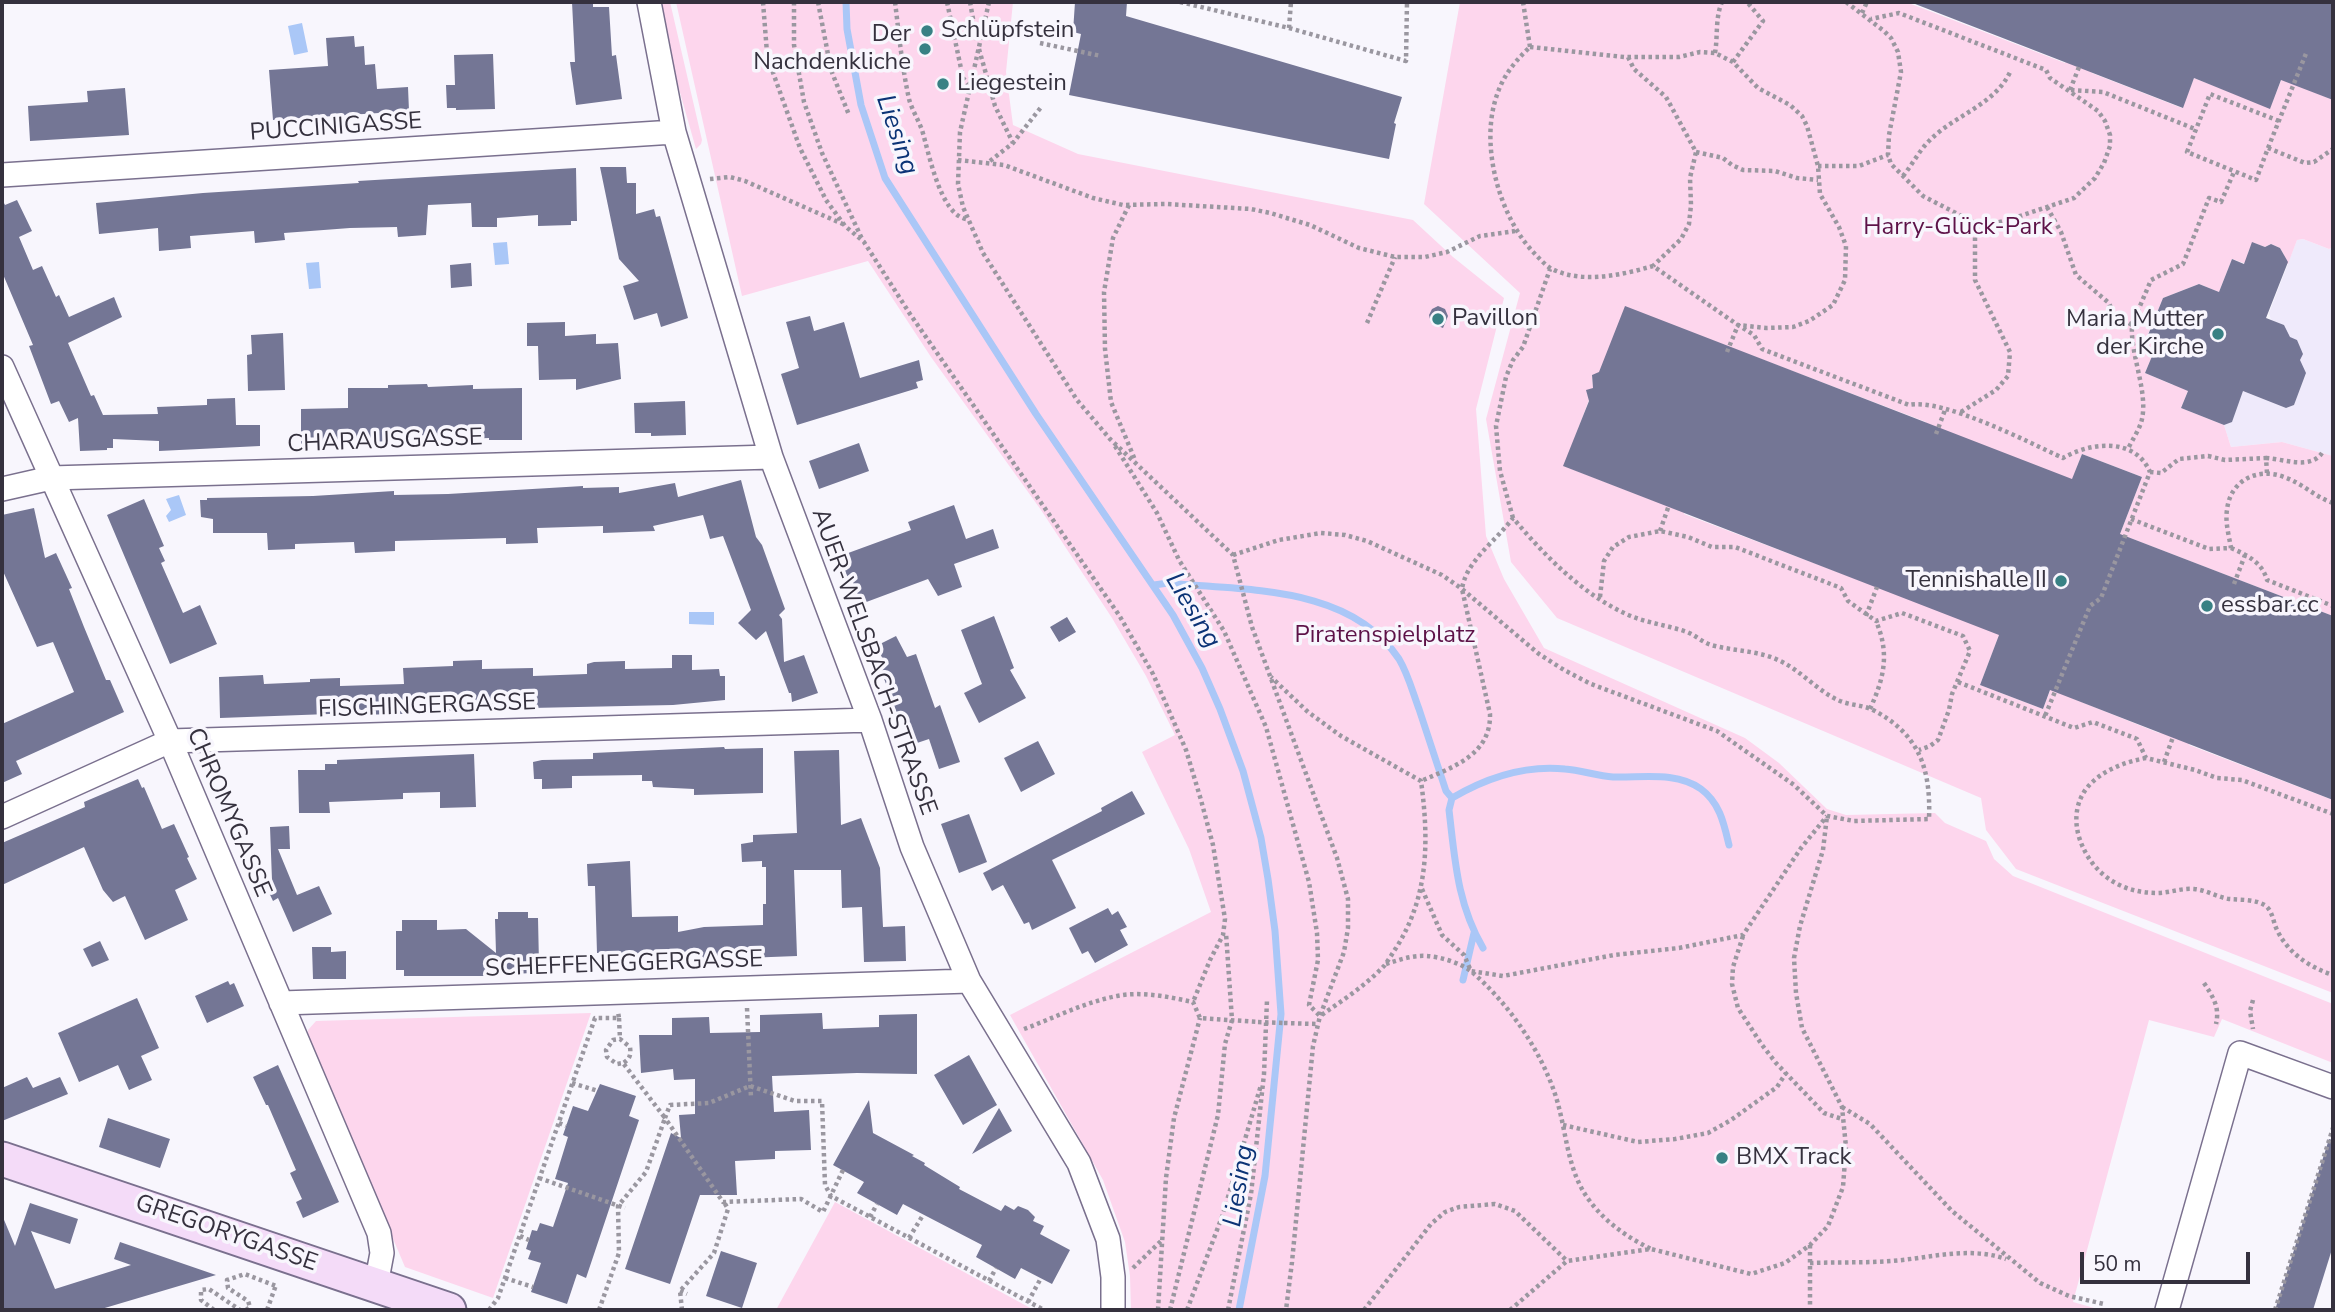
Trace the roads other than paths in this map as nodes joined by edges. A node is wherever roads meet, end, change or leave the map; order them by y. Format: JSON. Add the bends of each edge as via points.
{"nodes":[{"id":1,"x":649,"y":2,"type":"edge"},
{"id":2,"x":674,"y":132,"type":"junction"},
{"id":3,"x":2,"y":175,"type":"edge"},
{"id":4,"x":2,"y":367,"type":"edge"},
{"id":5,"x":771,"y":457,"type":"junction"},
{"id":6,"x":51,"y":478,"type":"junction"},
{"id":7,"x":2,"y":489,"type":"edge"},
{"id":8,"x":870,"y":720,"type":"junction"},
{"id":9,"x":170,"y":741,"type":"junction"},
{"id":10,"x":2,"y":817,"type":"edge"},
{"id":11,"x":969,"y":981,"type":"junction"},
{"id":12,"x":281,"y":1003,"type":"junction"},
{"id":13,"x":2333,"y":1087,"type":"edge"},
{"id":14,"x":2,"y":1159,"type":"edge"},
{"id":15,"x":376,"y":1285,"type":"junction"},
{"id":16,"x":449,"y":1310,"type":"edge"},
{"id":17,"x":1113,"y":1310,"type":"edge"},
{"id":18,"x":2167,"y":1310,"type":"edge"}],
"edges":[{"from":1,"to":2,"type":"street","name":"AUER-WELSBACH-STRASSE"},
{"from":2,"to":3,"type":"street","name":"PUCCINIGASSE"},
{"from":2,"to":5,"type":"street","name":"AUER-WELSBACH-STRASSE"},
{"from":4,"to":6,"type":"street","name":"CHROMYGASSE"},
{"from":5,"to":6,"type":"street","name":"CHARAUSGASSE"},
{"from":5,"to":8,"type":"street","name":"AUER-WELSBACH-STRASSE"},
{"from":6,"to":7,"type":"street","name":"CHARAUSGASSE"},
{"from":6,"to":9,"type":"street","name":"CHROMYGASSE"},
{"from":8,"to":9,"type":"street","name":"FISCHINGERGASSE"},
{"from":8,"to":11,"type":"street","name":"AUER-WELSBACH-STRASSE","via":[[912,847]]},
{"from":9,"to":10,"type":"street","name":"FISCHINGERGASSE"},
{"from":9,"to":12,"type":"street","name":"CHROMYGASSE"},
{"from":11,"to":12,"type":"street","name":"SCHEFFENEGGERGASSE"},
{"from":11,"to":17,"type":"street","name":"AUER-WELSBACH-STRASSE","via":[[1080,1163],[1108,1239]]},
{"from":12,"to":15,"type":"street","name":"CHROMYGASSE","via":[[379,1233],[382,1253]]},
{"from":13,"to":18,"type":"street","via":[[2240,1053]]},
{"from":14,"to":15,"type":"street","name":"GREGORYGASSE"},
{"from":15,"to":16,"type":"street","name":"GREGORYGASSE"}]}
